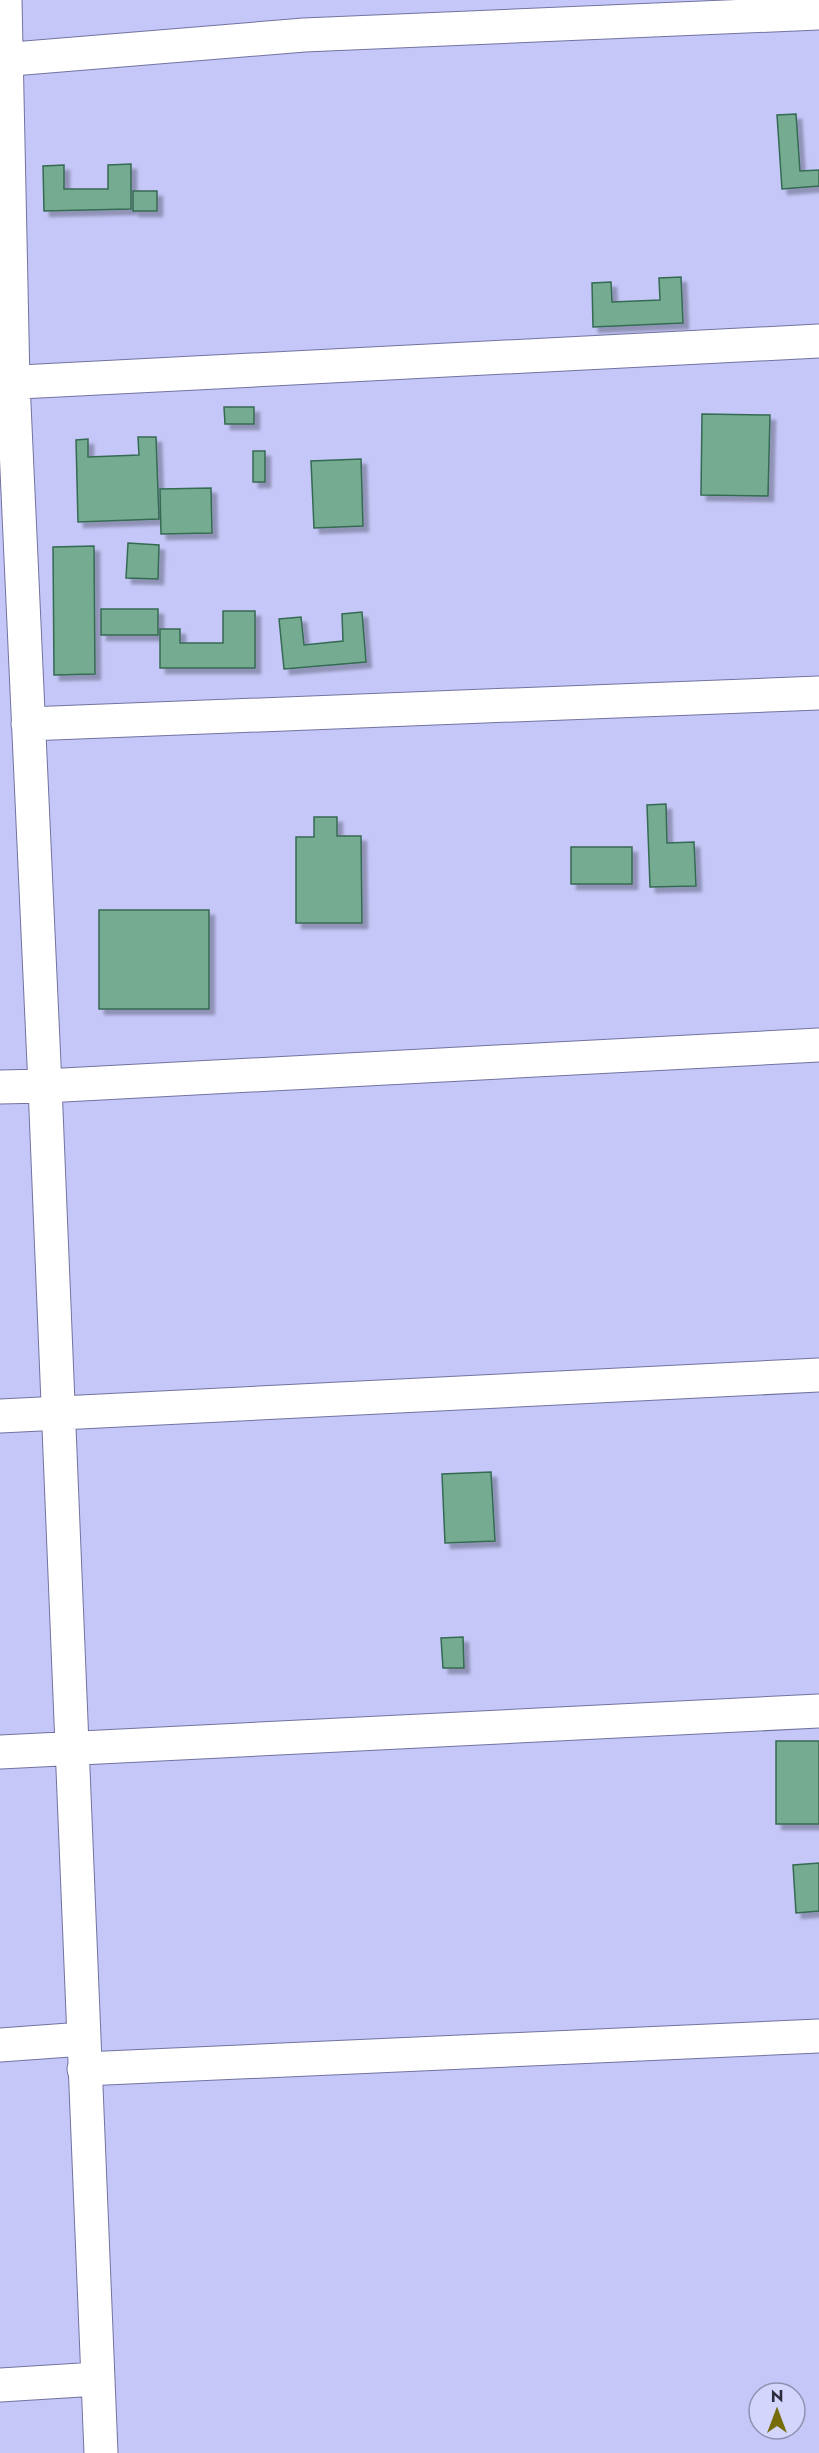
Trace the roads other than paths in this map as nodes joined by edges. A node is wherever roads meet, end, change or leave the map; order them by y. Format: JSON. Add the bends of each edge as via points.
{"nodes":[{"id":1,"x":5,"y":0,"type":"edge"},
{"id":2,"x":819,"y":13,"type":"edge"},
{"id":3,"x":3,"y":60,"type":"edge"},
{"id":4,"x":819,"y":341,"type":"edge"},
{"id":5,"x":6,"y":382,"type":"edge"},
{"id":6,"x":819,"y":693,"type":"edge"},
{"id":7,"x":18,"y":706,"type":"edge"},
{"id":8,"x":819,"y":1046,"type":"edge"},
{"id":9,"x":45,"y":1086,"type":"junction"},
{"id":10,"x":0,"y":1087,"type":"edge"},
{"id":11,"x":819,"y":1375,"type":"edge"},
{"id":12,"x":57,"y":1413,"type":"junction"},
{"id":13,"x":0,"y":1416,"type":"edge"},
{"id":14,"x":819,"y":1711,"type":"edge"},
{"id":15,"x":70,"y":1747,"type":"junction"},
{"id":16,"x":0,"y":1752,"type":"edge"},
{"id":17,"x":819,"y":2036,"type":"edge"},
{"id":18,"x":0,"y":2045,"type":"edge"},
{"id":19,"x":83,"y":2054,"type":"junction"},
{"id":20,"x":97,"y":2379,"type":"junction"},
{"id":21,"x":0,"y":2385,"type":"edge"},
{"id":22,"x":100,"y":2453,"type":"edge"}],
"edges":[{"from":1,"to":3,"type":"street"},
{"from":2,"to":3,"type":"street","via":[[304,35]]},
{"from":3,"to":5,"type":"street"},
{"from":4,"to":5,"type":"street"},
{"from":5,"to":7,"type":"street"},
{"from":6,"to":7,"type":"street"},
{"from":7,"to":9,"type":"street"},
{"from":8,"to":9,"type":"street"},
{"from":9,"to":10,"type":"street"},
{"from":9,"to":12,"type":"street"},
{"from":11,"to":12,"type":"street"},
{"from":12,"to":13,"type":"street"},
{"from":12,"to":15,"type":"street"},
{"from":14,"to":15,"type":"street"},
{"from":15,"to":16,"type":"street"},
{"from":15,"to":19,"type":"street"},
{"from":17,"to":19,"type":"street"},
{"from":18,"to":19,"type":"street"},
{"from":19,"to":20,"type":"street"},
{"from":20,"to":21,"type":"street"},
{"from":20,"to":22,"type":"street"}]}
